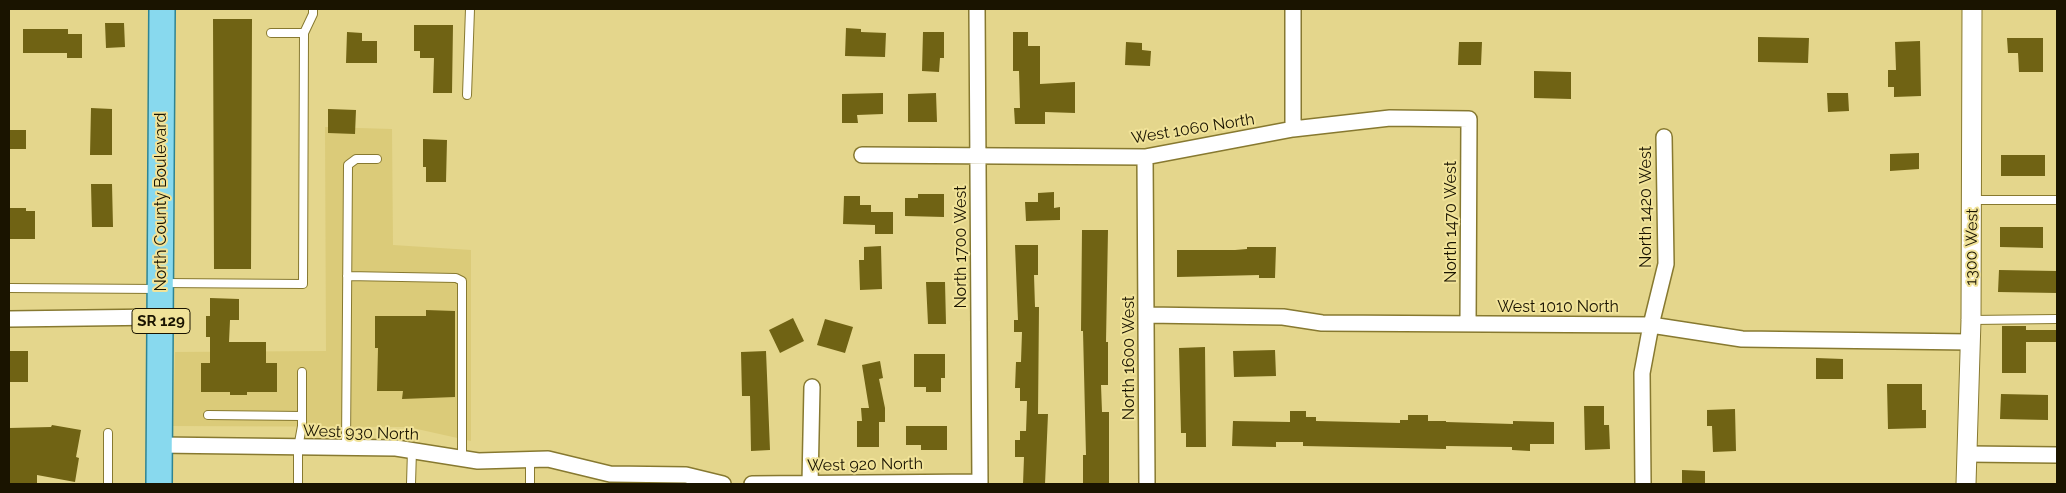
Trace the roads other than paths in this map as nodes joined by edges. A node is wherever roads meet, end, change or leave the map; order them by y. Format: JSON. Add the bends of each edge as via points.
{"nodes":[{"id":1,"x":162,"y":9,"type":"edge"},
{"id":2,"x":313,"y":9,"type":"edge"},
{"id":3,"x":470,"y":9,"type":"edge"},
{"id":4,"x":977,"y":9,"type":"edge"},
{"id":5,"x":1293,"y":9,"type":"edge"},
{"id":6,"x":1972,"y":9,"type":"edge"},
{"id":7,"x":271,"y":33,"type":"dead end"},
{"id":8,"x":304,"y":33,"type":"junction"},
{"id":9,"x":467,"y":95,"type":"dead end"},
{"id":10,"x":1469,"y":119,"type":"joint"},
{"id":11,"x":1293,"y":130,"type":"junction"},
{"id":12,"x":1664,"y":137,"type":"dead end"},
{"id":13,"x":862,"y":155,"type":"dead end"},
{"id":14,"x":979,"y":157,"type":"junction"},
{"id":15,"x":1145,"y":157,"type":"junction"},
{"id":16,"x":377,"y":159,"type":"dead end"},
{"id":17,"x":1972,"y":200,"type":"junction"},
{"id":18,"x":2057,"y":200,"type":"edge"},
{"id":19,"x":347,"y":276,"type":"junction"},
{"id":20,"x":161,"y":286,"type":"junction"},
{"id":21,"x":9,"y":288,"type":"edge"},
{"id":22,"x":1146,"y":315,"type":"junction"},
{"id":23,"x":161,"y":318,"type":"junction"},
{"id":24,"x":9,"y":319,"type":"edge"},
{"id":25,"x":2057,"y":319,"type":"edge"},
{"id":26,"x":1971,"y":320,"type":"junction"},
{"id":27,"x":1468,"y":324,"type":"junction"},
{"id":28,"x":1651,"y":325,"type":"junction"},
{"id":29,"x":1970,"y":342,"type":"junction"},
{"id":30,"x":302,"y":372,"type":"dead end"},
{"id":31,"x":812,"y":387,"type":"dead end"},
{"id":32,"x":208,"y":415,"type":"dead end"},
{"id":33,"x":302,"y":416,"type":"junction"},
{"id":34,"x":108,"y":433,"type":"dead end"},
{"id":35,"x":159,"y":445,"type":"junction"},
{"id":36,"x":298,"y":448,"type":"junction"},
{"id":37,"x":346,"y":448,"type":"junction"},
{"id":38,"x":412,"y":450,"type":"junction"},
{"id":39,"x":1967,"y":454,"type":"junction"},
{"id":40,"x":2057,"y":455,"type":"edge"},
{"id":41,"x":462,"y":460,"type":"junction"},
{"id":42,"x":530,"y":460,"type":"junction"},
{"id":43,"x":589,"y":477,"type":"edge"},
{"id":44,"x":810,"y":483,"type":"edge"},
{"id":45,"x":980,"y":483,"type":"edge"},
{"id":46,"x":108,"y":484,"type":"edge"},
{"id":47,"x":159,"y":484,"type":"edge"},
{"id":48,"x":298,"y":484,"type":"edge"},
{"id":49,"x":411,"y":484,"type":"edge"},
{"id":50,"x":530,"y":484,"type":"edge"},
{"id":51,"x":723,"y":484,"type":"edge"},
{"id":52,"x":752,"y":484,"type":"edge"},
{"id":53,"x":1147,"y":484,"type":"edge"},
{"id":54,"x":1644,"y":484,"type":"edge"},
{"id":55,"x":1966,"y":484,"type":"edge"}],
"edges":[{"from":1,"to":20,"type":"main road","name":"North County Boulevard","number":"SR 129"},
{"from":2,"to":8,"type":"lane"},
{"from":3,"to":9,"type":"lane"},
{"from":4,"to":14,"type":"street","name":"North 1700 West"},
{"from":5,"to":11,"type":"street"},
{"from":6,"to":17,"type":"street","name":"1300 West"},
{"from":7,"to":8,"type":"lane"},
{"from":8,"to":20,"type":"lane","via":[[303,284]]},
{"from":10,"to":11,"type":"street","name":"West 1060 North","via":[[1390,118]]},
{"from":10,"to":27,"type":"street","name":"North 1470 West"},
{"from":11,"to":15,"type":"street","name":"West 1060 North"},
{"from":12,"to":28,"type":"street","name":"North 1420 West","via":[[1666,264]]},
{"from":13,"to":14,"type":"street","name":"West 1060 North"},
{"from":14,"to":15,"type":"street","name":"West 1060 North"},
{"from":14,"to":45,"type":"street","name":"North 1700 West"},
{"from":15,"to":22,"type":"street","name":"North 1600 West"},
{"from":16,"to":19,"type":"lane","via":[[356,159],[348,165]]},
{"from":17,"to":18,"type":"lane"},
{"from":17,"to":26,"type":"street","name":"1300 West"},
{"from":19,"to":37,"type":"lane"},
{"from":19,"to":41,"type":"lane","via":[[456,278],[462,281]]},
{"from":20,"to":21,"type":"lane"},
{"from":20,"to":23,"type":"main road","name":"North County Boulevard","number":"SR 129"},
{"from":22,"to":27,"type":"street","name":"West 1010 North","via":[[1283,317],[1322,323]]},
{"from":22,"to":53,"type":"street","name":"North 1600 West"},
{"from":23,"to":24,"type":"street"},
{"from":23,"to":35,"type":"main road","name":"North County Boulevard","number":"SR 129"},
{"from":25,"to":26,"type":"lane"},
{"from":26,"to":29,"type":"street","name":"1300 West"},
{"from":27,"to":28,"type":"street","name":"West 1010 North"},
{"from":28,"to":29,"type":"street","name":"West 1010 North","via":[[1742,339]]},
{"from":28,"to":54,"type":"street","name":"North 1420 West","via":[[1642,373]]},
{"from":29,"to":39,"type":"street","name":"1300 West"},
{"from":30,"to":33,"type":"lane"},
{"from":31,"to":44,"type":"street"},
{"from":32,"to":33,"type":"lane"},
{"from":33,"to":36,"type":"lane"},
{"from":34,"to":46,"type":"lane"},
{"from":35,"to":36,"type":"street","name":"West 930 North"},
{"from":35,"to":47,"type":"main road","name":"North County Boulevard","number":"SR 129"},
{"from":36,"to":37,"type":"street","name":"West 930 North"},
{"from":36,"to":48,"type":"lane"},
{"from":37,"to":38,"type":"street","name":"West 930 North"},
{"from":38,"to":41,"type":"street","name":"West 930 North"},
{"from":38,"to":49,"type":"lane"},
{"from":39,"to":40,"type":"street"},
{"from":39,"to":55,"type":"street","name":"1300 West"},
{"from":41,"to":42,"type":"street","name":"West 930 North"},
{"from":42,"to":43,"type":"street","name":"West 930 North","via":[[548,459]]},
{"from":42,"to":50,"type":"lane"},
{"from":43,"to":51,"type":"street","via":[[610,474],[686,475]]},
{"from":44,"to":45,"type":"street","name":"West 920 North"},
{"from":44,"to":52,"type":"street","name":"West 920 North"}]}
